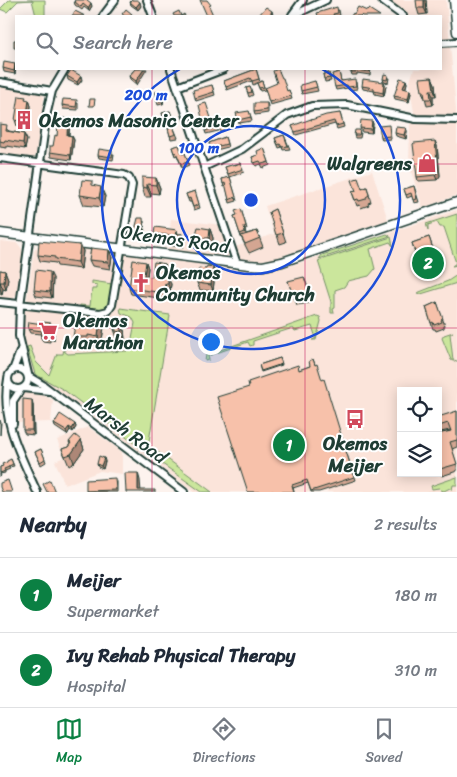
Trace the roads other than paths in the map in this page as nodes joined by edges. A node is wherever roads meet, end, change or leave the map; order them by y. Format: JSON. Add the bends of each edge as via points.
{"nodes":[{"id":1,"x":115,"y":0,"type":"edge"},
{"id":2,"x":148,"y":0,"type":"edge"},
{"id":3,"x":305,"y":0,"type":"edge"},
{"id":4,"x":326,"y":0,"type":"edge"},
{"id":5,"x":381,"y":0,"type":"edge"},
{"id":6,"x":454,"y":0,"type":"edge"},
{"id":7,"x":316,"y":4,"type":"junction"},
{"id":8,"x":104,"y":15,"type":"edge"},
{"id":9,"x":153,"y":15,"type":"edge"},
{"id":10,"x":293,"y":15,"type":"edge"},
{"id":11,"x":294,"y":15,"type":"edge"},
{"id":12,"x":402,"y":15,"type":"edge"},
{"id":13,"x":457,"y":32,"type":"edge"},
{"id":14,"x":457,"y":42,"type":"edge"},
{"id":15,"x":442,"y":43,"type":"edge"},
{"id":16,"x":64,"y":70,"type":"edge"},
{"id":17,"x":171,"y":70,"type":"edge"},
{"id":18,"x":221,"y":70,"type":"edge"},
{"id":19,"x":0,"y":82,"type":"edge"},
{"id":20,"x":177,"y":87,"type":"junction"},
{"id":21,"x":52,"y":91,"type":"junction"},
{"id":22,"x":457,"y":120,"type":"edge"},
{"id":23,"x":0,"y":158,"type":"edge"},
{"id":24,"x":39,"y":163,"type":"junction"},
{"id":25,"x":204,"y":167,"type":"junction"},
{"id":26,"x":457,"y":202,"type":"edge"},
{"id":27,"x":0,"y":233,"type":"edge"},
{"id":28,"x":30,"y":237,"type":"junction"},
{"id":29,"x":123,"y":248,"type":"junction"},
{"id":30,"x":237,"y":264,"type":"junction"},
{"id":31,"x":0,"y":302,"type":"edge"},
{"id":32,"x":20,"y":305,"type":"junction"},
{"id":33,"x":21,"y":349,"type":"junction"},
{"id":34,"x":13,"y":370,"type":"junction"},
{"id":35,"x":28,"y":375,"type":"junction"},
{"id":36,"x":8,"y":379,"type":"junction"},
{"id":37,"x":22,"y":388,"type":"junction"},
{"id":38,"x":50,"y":391,"type":"junction"},
{"id":39,"x":13,"y":435,"type":"junction"},
{"id":40,"x":37,"y":492,"type":"edge"},
{"id":41,"x":184,"y":492,"type":"edge"}],
"edges":[{"from":1,"to":8,"type":"street"},
{"from":2,"to":9,"type":"street"},
{"from":3,"to":7,"type":"street"},
{"from":3,"to":10,"type":"street"},
{"from":4,"to":7,"type":"street"},
{"from":5,"to":12,"type":"street"},
{"from":6,"to":13,"type":"main road"},
{"from":7,"to":11,"type":"street"},
{"from":14,"to":15,"type":"street"},
{"from":16,"to":21,"type":"street"},
{"from":17,"to":20,"type":"street"},
{"from":18,"to":20,"type":"street"},
{"from":19,"to":21,"type":"street"},
{"from":20,"to":25,"type":"street"},
{"from":21,"to":24,"type":"street"},
{"from":22,"to":25,"type":"street","via":[[416,119],[347,105],[312,106],[287,115],[242,149]]},
{"from":23,"to":24,"type":"street"},
{"from":24,"to":28,"type":"street"},
{"from":24,"to":29,"type":"street","via":[[124,175],[130,180],[132,185]]},
{"from":25,"to":30,"type":"street"},
{"from":26,"to":30,"type":"main road","name":"Okemos Road","via":[[282,262],[263,266]]},
{"from":27,"to":28,"type":"main road","name":"Okemos Road"},
{"from":28,"to":29,"type":"main road","name":"Okemos Road"},
{"from":28,"to":32,"type":"street"},
{"from":29,"to":30,"type":"main road","name":"Okemos Road"},
{"from":29,"to":32,"type":"street","via":[[112,305],[105,313]]},
{"from":31,"to":32,"type":"street"},
{"from":32,"to":33,"type":"street","via":[[18,328]]},
{"from":33,"to":34,"type":"street"},
{"from":33,"to":35,"type":"street"},
{"from":34,"to":35,"type":"street","via":[[21,369]]},
{"from":34,"to":36,"type":"street"},
{"from":35,"to":37,"type":"street","via":[[28,382]]},
{"from":35,"to":38,"type":"street","name":"Marsh Road"},
{"from":36,"to":37,"type":"street","via":[[13,388]]},
{"from":36,"to":39,"type":"street","via":[[7,411]]},
{"from":37,"to":38,"type":"street"},
{"from":37,"to":39,"type":"street","via":[[13,401]]},
{"from":38,"to":41,"type":"street","name":"Marsh Road"},
{"from":39,"to":40,"type":"street"}]}
